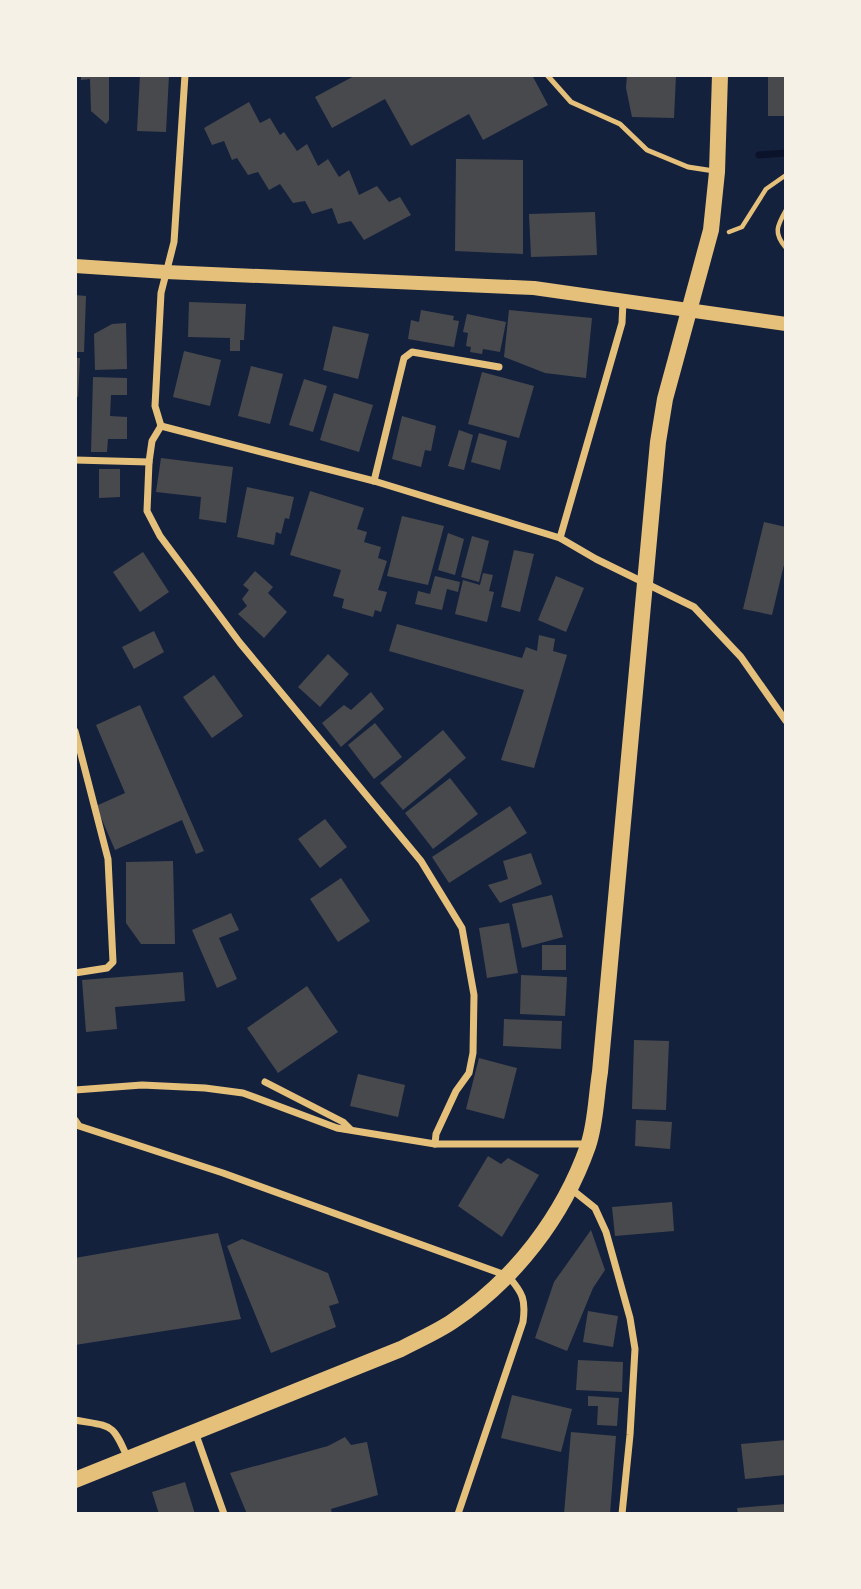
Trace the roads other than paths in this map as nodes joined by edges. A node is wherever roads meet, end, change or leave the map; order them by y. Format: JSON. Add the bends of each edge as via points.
{"nodes":[{"id":1,"x":185,"y":75,"type":"edge"},
{"id":2,"x":547,"y":75,"type":"edge"},
{"id":3,"x":720,"y":75,"type":"edge"},
{"id":4,"x":717,"y":172,"type":"junction"},
{"id":5,"x":75,"y":266,"type":"edge"},
{"id":6,"x":166,"y":272,"type":"junction"},
{"id":7,"x":623,"y":302,"type":"junction"},
{"id":8,"x":786,"y":324,"type":"edge"},
{"id":9,"x":499,"y":368,"type":"dead end"},
{"id":10,"x":161,"y":426,"type":"junction"},
{"id":11,"x":75,"y":460,"type":"edge"},
{"id":12,"x":149,"y":462,"type":"junction"},
{"id":13,"x":374,"y":481,"type":"junction"},
{"id":14,"x":560,"y":538,"type":"junction"},
{"id":15,"x":786,"y":721,"type":"edge"},
{"id":16,"x":75,"y":731,"type":"edge"},
{"id":17,"x":75,"y":973,"type":"edge"},
{"id":18,"x":265,"y":1082,"type":"dead end"},
{"id":19,"x":75,"y":1090,"type":"edge"},
{"id":20,"x":75,"y":1119,"type":"edge"},
{"id":21,"x":351,"y":1129,"type":"junction"},
{"id":22,"x":589,"y":1143,"type":"junction"},
{"id":23,"x":435,"y":1144,"type":"junction"},
{"id":24,"x":570,"y":1188,"type":"junction"},
{"id":25,"x":508,"y":1276,"type":"junction"},
{"id":26,"x":75,"y":1420,"type":"edge"},
{"id":27,"x":194,"y":1432,"type":"junction"},
{"id":28,"x":128,"y":1458,"type":"junction"},
{"id":29,"x":75,"y":1480,"type":"edge"},
{"id":30,"x":224,"y":1514,"type":"edge"},
{"id":31,"x":458,"y":1514,"type":"edge"},
{"id":32,"x":622,"y":1514,"type":"edge"}],
"edges":[{"from":1,"to":6,"type":"street","via":[[174,242]]},
{"from":2,"to":4,"type":"lane","via":[[571,102],[620,124],[647,150],[688,167]]},
{"from":3,"to":4,"type":"main road"},
{"from":4,"to":22,"type":"main road","via":[[711,230],[665,399],[658,442],[600,1072]]},
{"from":5,"to":6,"type":"main road"},
{"from":6,"to":7,"type":"main road","via":[[534,289]]},
{"from":6,"to":10,"type":"street","via":[[155,406]]},
{"from":7,"to":8,"type":"main road"},
{"from":7,"to":14,"type":"street","via":[[622,323]]},
{"from":9,"to":13,"type":"street","via":[[412,352],[404,358]]},
{"from":10,"to":12,"type":"street","via":[[152,441]]},
{"from":10,"to":13,"type":"street"},
{"from":11,"to":12,"type":"street"},
{"from":12,"to":23,"type":"street","via":[[147,511],[160,536],[240,643],[421,861],[462,928],[474,995],[473,1053],[469,1073],[456,1091]]},
{"from":13,"to":14,"type":"street"},
{"from":14,"to":15,"type":"street","via":[[694,607],[741,657]]},
{"from":16,"to":17,"type":"street","via":[[107,859],[113,962],[107,968]]},
{"from":18,"to":21,"type":"street"},
{"from":19,"to":21,"type":"street","via":[[142,1085],[243,1093],[321,1123]]},
{"from":20,"to":25,"type":"street","via":[[79,1126]]},
{"from":21,"to":23,"type":"street"},
{"from":22,"to":23,"type":"street"},
{"from":22,"to":24,"type":"main road"},
{"from":24,"to":25,"type":"main road","via":[[545,1231]]},
{"from":24,"to":32,"type":"street","via":[[595,1208],[606,1232],[635,1349]]},
{"from":25,"to":27,"type":"main road","via":[[452,1322],[401,1349]]},
{"from":25,"to":31,"type":"street","via":[[526,1304],[523,1322]]},
{"from":26,"to":28,"type":"street","via":[[108,1426],[116,1432]]},
{"from":27,"to":28,"type":"main road"},
{"from":27,"to":30,"type":"street"},
{"from":28,"to":29,"type":"main road"}]}
